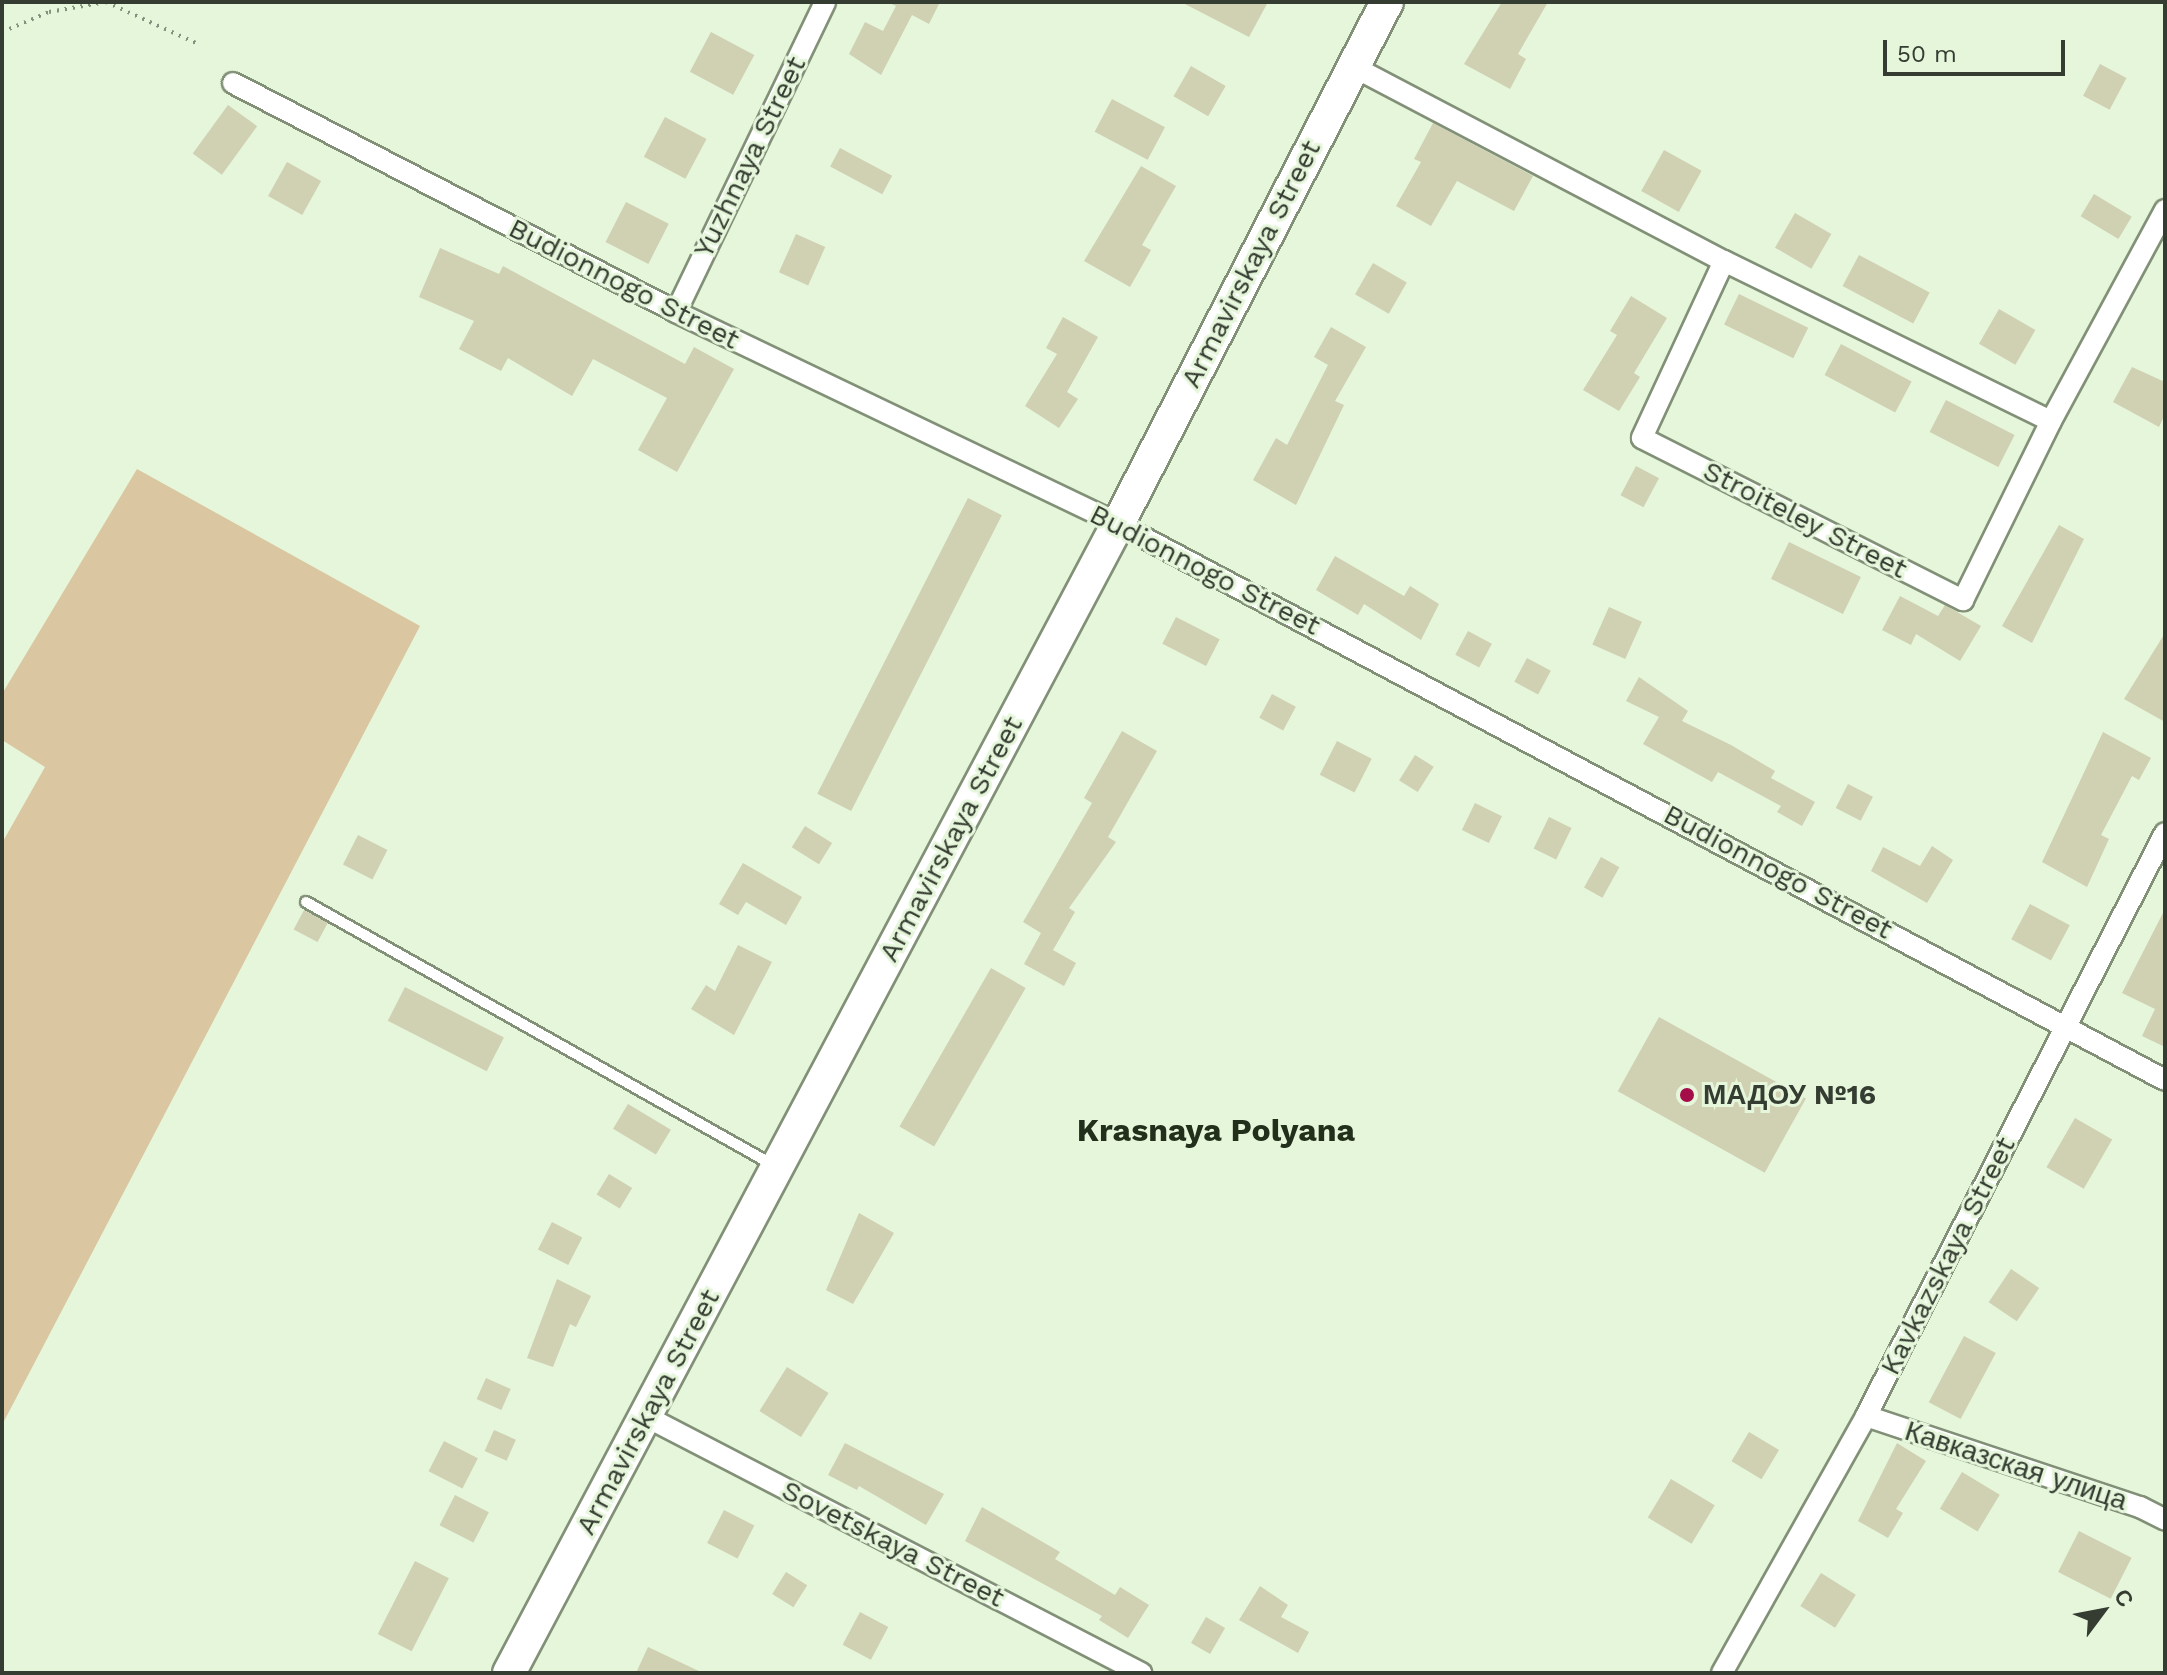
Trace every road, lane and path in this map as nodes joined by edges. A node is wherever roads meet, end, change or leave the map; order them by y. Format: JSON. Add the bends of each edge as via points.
{"nodes":[{"id":1,"x":825,"y":2,"type":"edge"},
{"id":2,"x":1387,"y":2,"type":"edge"},
{"id":3,"x":2,"y":32,"type":"edge"},
{"id":4,"x":198,"y":44,"type":"dead end"},
{"id":5,"x":1352,"y":66,"type":"junction"},
{"id":6,"x":233,"y":83,"type":"dead end"},
{"id":7,"x":2165,"y":210,"type":"edge"},
{"id":8,"x":1724,"y":261,"type":"junction"},
{"id":9,"x":676,"y":312,"type":"junction"},
{"id":10,"x":2051,"y":421,"type":"junction"},
{"id":11,"x":1118,"y":524,"type":"junction"},
{"id":12,"x":2165,"y":833,"type":"edge"},
{"id":13,"x":306,"y":902,"type":"dead end"},
{"id":14,"x":2067,"y":1025,"type":"junction"},
{"id":15,"x":2165,"y":1080,"type":"edge"},
{"id":16,"x":777,"y":1167,"type":"junction"},
{"id":17,"x":645,"y":1416,"type":"junction"},
{"id":18,"x":1866,"y":1416,"type":"junction"},
{"id":19,"x":2165,"y":1520,"type":"edge"},
{"id":20,"x":509,"y":1673,"type":"edge"},
{"id":21,"x":1141,"y":1673,"type":"edge"},
{"id":22,"x":1722,"y":1673,"type":"edge"}],
"edges":[{"from":1,"to":9,"type":"street","name":"Yuzhnaya Street"},
{"from":2,"to":5,"type":"main road","name":"Armavirskaya Street"},
{"from":3,"to":4,"type":"path","via":[[49,12],[106,2]]},
{"from":5,"to":8,"type":"street"},
{"from":5,"to":11,"type":"main road","name":"Armavirskaya Street"},
{"from":6,"to":9,"type":"street","name":"Budionnogo Street"},
{"from":7,"to":10,"type":"street","name":"Stroiteley Street"},
{"from":8,"to":10,"type":"street"},
{"from":8,"to":10,"type":"street","name":"Stroiteley Street","via":[[1642,438],[1963,600]]},
{"from":9,"to":11,"type":"street","name":"Budionnogo Street"},
{"from":11,"to":14,"type":"street","name":"Budionnogo Street"},
{"from":11,"to":16,"type":"main road","name":"Armavirskaya Street"},
{"from":12,"to":14,"type":"street","name":"Kavkazskaya Street"},
{"from":13,"to":16,"type":"lane"},
{"from":14,"to":15,"type":"street","name":"Budionnogo Street"},
{"from":14,"to":18,"type":"street","name":"Kavkazskaya Street"},
{"from":16,"to":17,"type":"main road","name":"Armavirskaya Street"},
{"from":17,"to":20,"type":"main road","name":"Armavirskaya Street"},
{"from":17,"to":21,"type":"street","name":"Sovetskaya Street"},
{"from":18,"to":19,"type":"street","name":"Кавказская улица","via":[[2140,1507]]},
{"from":18,"to":22,"type":"street","name":"Kavkazskaya Street"}]}
